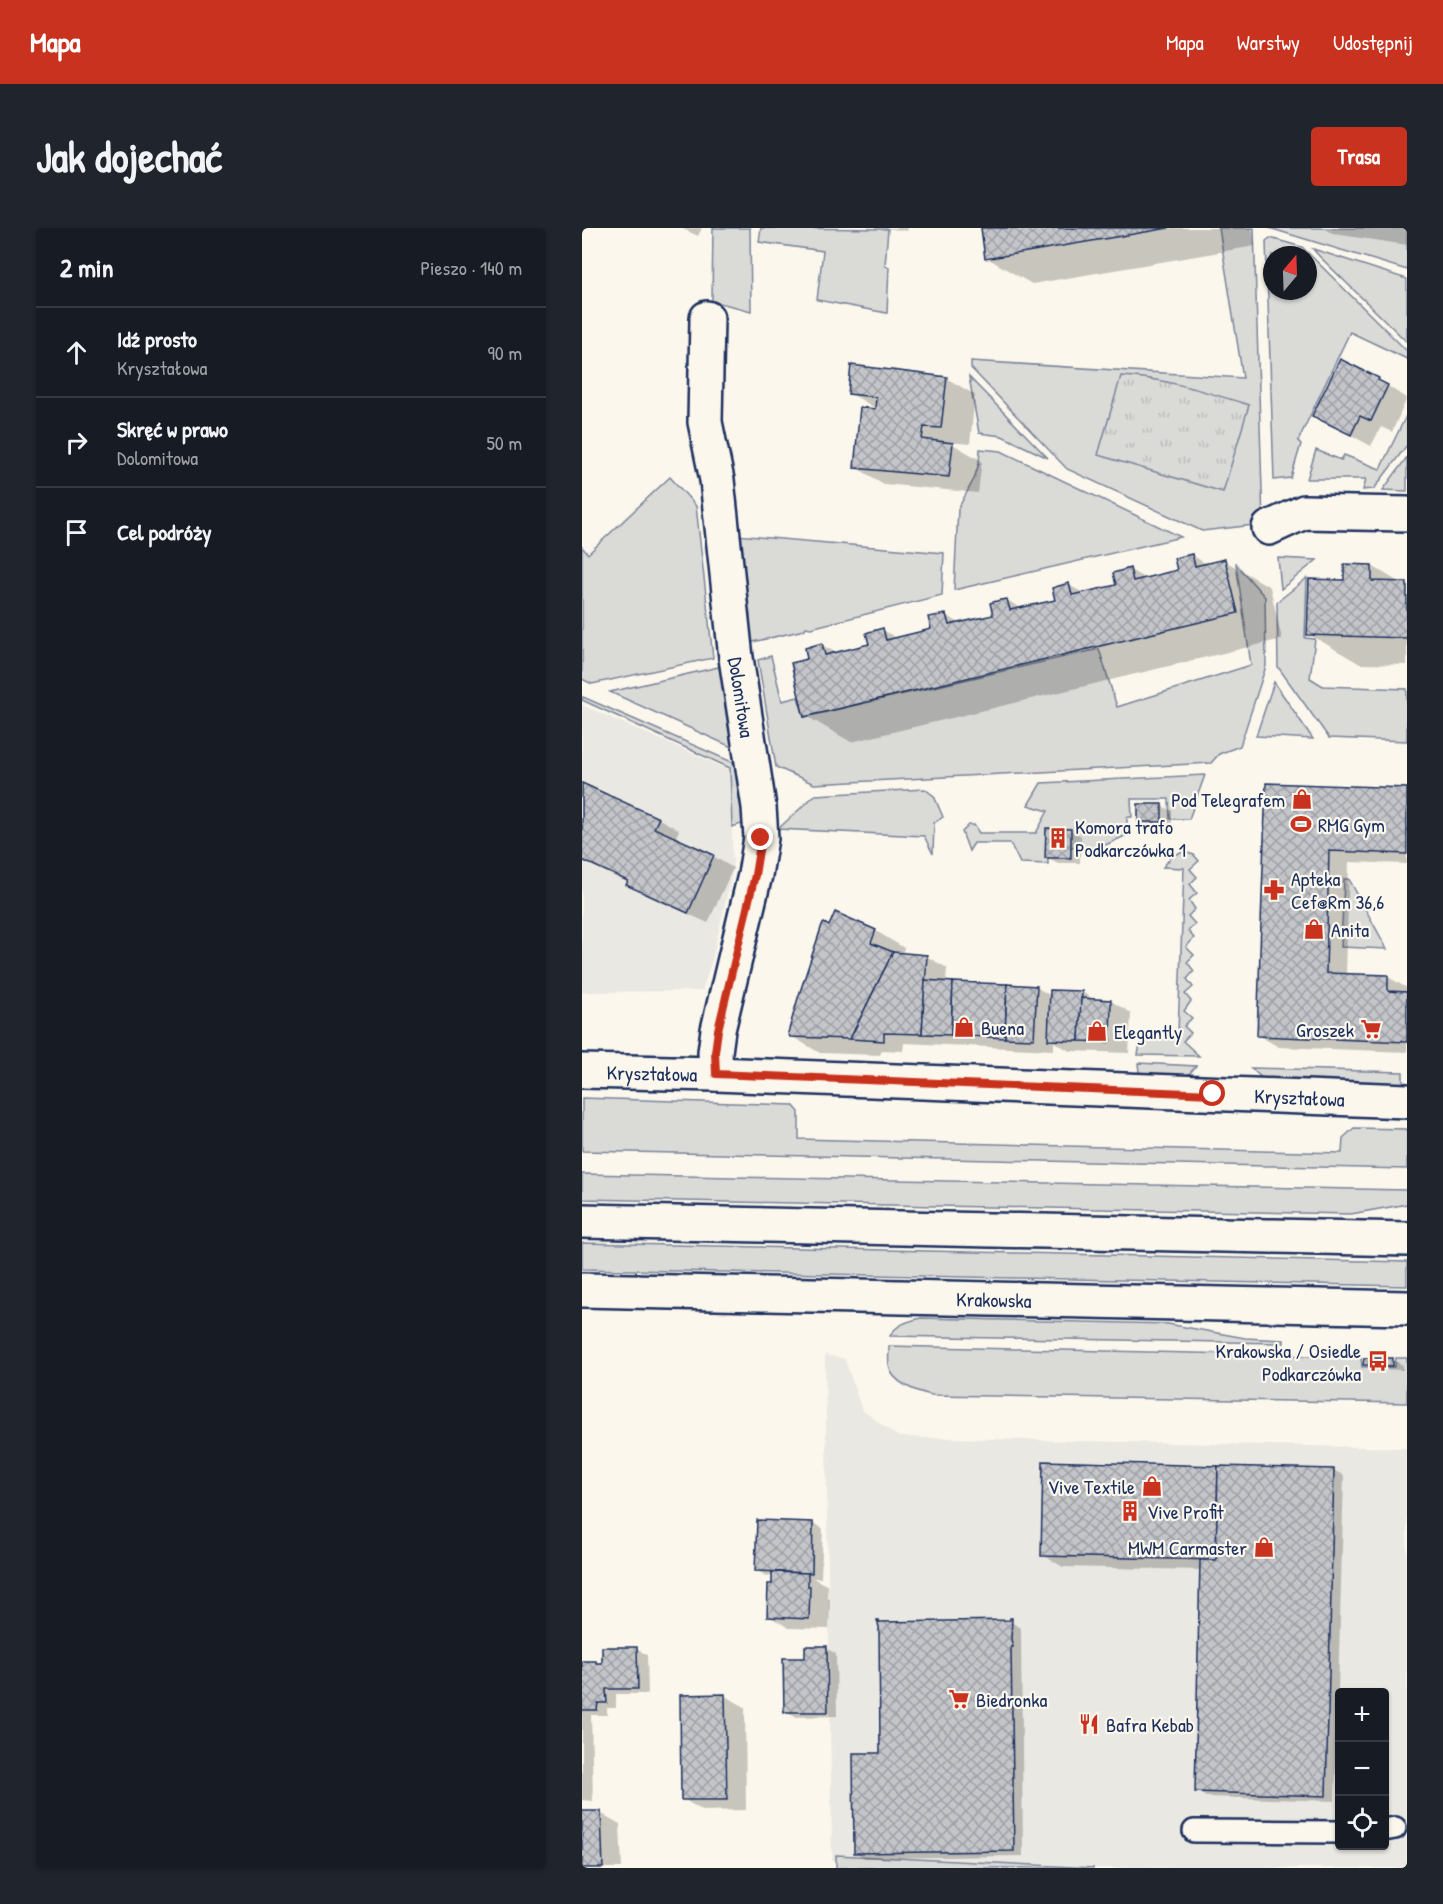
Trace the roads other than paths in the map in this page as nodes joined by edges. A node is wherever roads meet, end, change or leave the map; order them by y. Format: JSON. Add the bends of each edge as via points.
{"nodes":[{"id":1,"x":707,"y":318,"type":"dead end"},
{"id":2,"x":1407,"y":514,"type":"edge"},
{"id":3,"x":1269,"y":528,"type":"dead end"},
{"id":4,"x":582,"y":1071,"type":"edge"},
{"id":5,"x":716,"y":1074,"type":"junction"},
{"id":6,"x":1407,"y":1101,"type":"edge"},
{"id":7,"x":582,"y":1221,"type":"edge"},
{"id":8,"x":1407,"y":1239,"type":"edge"},
{"id":9,"x":582,"y":1290,"type":"edge"},
{"id":10,"x":1407,"y":1308,"type":"edge"},
{"id":11,"x":1194,"y":1831,"type":"dead end"},
{"id":12,"x":1335,"y":1832,"type":"edge"}],
"edges":[{"from":1,"to":5,"type":"street","name":"Dolomitowa","via":[[705,422],[717,480],[735,658],[761,838],[718,1030]]},
{"from":2,"to":3,"type":"street","via":[[1304,513]]},
{"from":4,"to":5,"type":"street","name":"Kryształowa"},
{"from":5,"to":6,"type":"street","name":"Kryształowa"},
{"from":7,"to":8,"type":"street"},
{"from":9,"to":10,"type":"street","name":"Krakowska"},
{"from":11,"to":12,"type":"lane"}]}
